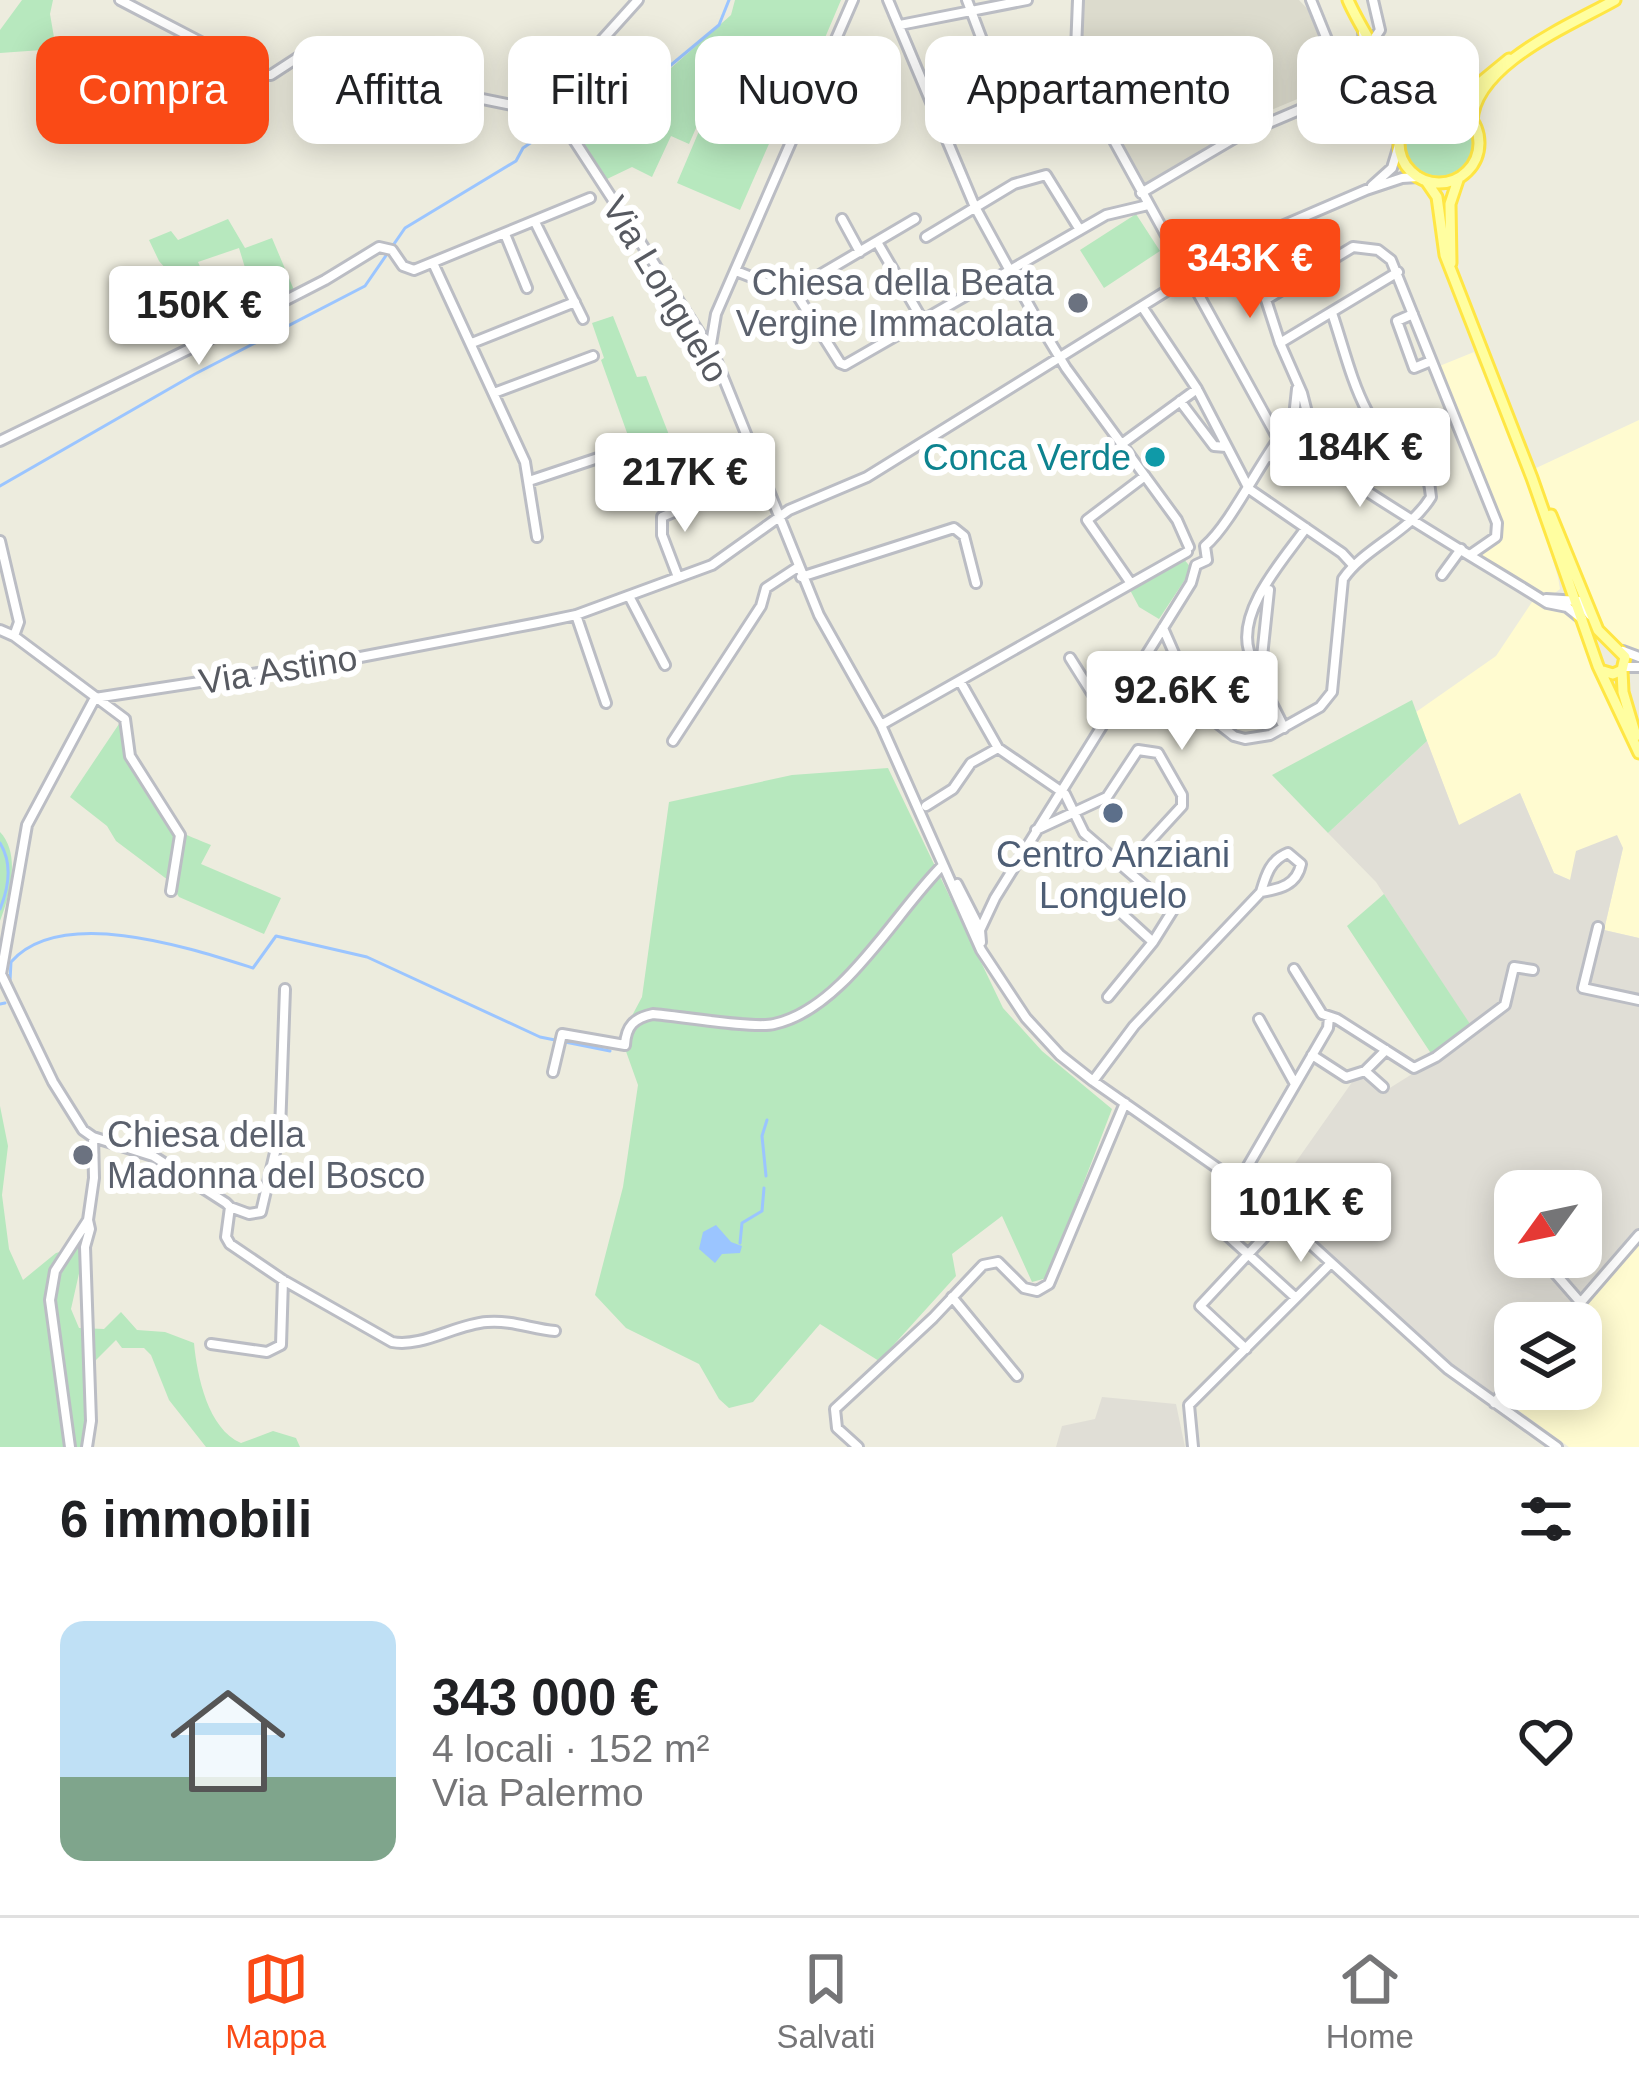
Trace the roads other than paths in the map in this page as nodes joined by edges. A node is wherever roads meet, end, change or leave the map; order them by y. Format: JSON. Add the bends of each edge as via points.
{"nodes":[{"id":1,"x":121,"y":0,"type":"edge"},
{"id":2,"x":638,"y":0,"type":"edge"},
{"id":3,"x":853,"y":0,"type":"edge"},
{"id":4,"x":890,"y":0,"type":"edge"},
{"id":5,"x":1027,"y":0,"type":"edge"},
{"id":6,"x":1078,"y":0,"type":"edge"},
{"id":7,"x":1311,"y":0,"type":"edge"},
{"id":8,"x":1348,"y":0,"type":"edge"},
{"id":9,"x":1373,"y":0,"type":"edge"},
{"id":10,"x":1615,"y":0,"type":"edge"},
{"id":11,"x":1627,"y":0,"type":"edge"},
{"id":12,"x":968,"y":5,"type":"edge"},
{"id":13,"x":1581,"y":19,"type":"junction"},
{"id":14,"x":898,"y":22,"type":"junction"},
{"id":15,"x":1363,"y":32,"type":"junction"},
{"id":16,"x":605,"y":36,"type":"edge"},
{"id":17,"x":980,"y":36,"type":"edge"},
{"id":18,"x":1326,"y":36,"type":"edge"},
{"id":19,"x":1363,"y":36,"type":"edge"},
{"id":20,"x":1365,"y":36,"type":"edge"},
{"id":21,"x":1375,"y":36,"type":"edge"},
{"id":22,"x":1527,"y":49,"type":"junction"},
{"id":23,"x":1479,"y":84,"type":"edge"},
{"id":24,"x":1479,"y":96,"type":"edge"},
{"id":25,"x":508,"y":103,"type":"edge"},
{"id":26,"x":1297,"y":112,"type":"edge"},
{"id":27,"x":575,"y":144,"type":"edge"},
{"id":28,"x":1478,"y":144,"type":"edge"},
{"id":29,"x":1399,"y":145,"type":"joint"},
{"id":30,"x":1460,"y":177,"type":"junction"},
{"id":31,"x":1422,"y":179,"type":"junction"},
{"id":32,"x":1366,"y":190,"type":"junction"},
{"id":33,"x":1141,"y":193,"type":"junction"},
{"id":34,"x":590,"y":198,"type":"dead end"},
{"id":35,"x":1148,"y":205,"type":"junction"},
{"id":36,"x":975,"y":206,"type":"junction"},
{"id":37,"x":915,"y":219,"type":"dead end"},
{"id":38,"x":842,"y":220,"type":"dead end"},
{"id":39,"x":535,"y":222,"type":"junction"},
{"id":40,"x":1080,"y":230,"type":"junction"},
{"id":41,"x":505,"y":234,"type":"junction"},
{"id":42,"x":926,"y":237,"type":"dead end"},
{"id":43,"x":1246,"y":241,"type":"junction"},
{"id":44,"x":877,"y":242,"type":"junction"},
{"id":45,"x":860,"y":252,"type":"junction"},
{"id":46,"x":433,"y":263,"type":"junction"},
{"id":47,"x":1452,"y":268,"type":"junction"},
{"id":48,"x":1010,"y":270,"type":"junction"},
{"id":49,"x":736,"y":271,"type":"junction"},
{"id":50,"x":1398,"y":272,"type":"junction"},
{"id":51,"x":1190,"y":278,"type":"junction"},
{"id":52,"x":527,"y":288,"type":"dead end"},
{"id":53,"x":797,"y":295,"type":"junction"},
{"id":54,"x":1267,"y":299,"type":"junction"},
{"id":55,"x":574,"y":302,"type":"junction"},
{"id":56,"x":1142,"y":308,"type":"junction"},
{"id":57,"x":689,"y":312,"type":"junction"},
{"id":58,"x":1332,"y":313,"type":"junction"},
{"id":59,"x":716,"y":314,"type":"junction"},
{"id":60,"x":1413,"y":314,"type":"junction"},
{"id":61,"x":583,"y":319,"type":"dead end"},
{"id":62,"x":922,"y":321,"type":"junction"},
{"id":63,"x":472,"y":343,"type":"junction"},
{"id":64,"x":1280,"y":343,"type":"junction"},
{"id":65,"x":593,"y":357,"type":"dead end"},
{"id":66,"x":715,"y":357,"type":"junction"},
{"id":67,"x":1060,"y":358,"type":"junction"},
{"id":68,"x":1432,"y":361,"type":"junction"},
{"id":69,"x":1197,"y":389,"type":"junction"},
{"id":70,"x":1297,"y":389,"type":"junction"},
{"id":71,"x":494,"y":393,"type":"junction"},
{"id":72,"x":1180,"y":401,"type":"junction"},
{"id":73,"x":1269,"y":418,"type":"junction"},
{"id":74,"x":1291,"y":421,"type":"junction"},
{"id":75,"x":1310,"y":426,"type":"junction"},
{"id":76,"x":1277,"y":437,"type":"junction"},
{"id":77,"x":0,"y":441,"type":"edge"},
{"id":78,"x":1297,"y":441,"type":"junction"},
{"id":79,"x":1123,"y":443,"type":"junction"},
{"id":80,"x":1226,"y":447,"type":"junction"},
{"id":81,"x":626,"y":449,"type":"dead end"},
{"id":82,"x":1269,"y":457,"type":"junction"},
{"id":83,"x":1331,"y":465,"type":"junction"},
{"id":84,"x":1145,"y":476,"type":"junction"},
{"id":85,"x":1532,"y":478,"type":"junction"},
{"id":86,"x":529,"y":482,"type":"junction"},
{"id":87,"x":1250,"y":489,"type":"junction"},
{"id":88,"x":706,"y":498,"type":"dead end"},
{"id":89,"x":1414,"y":519,"type":"junction"},
{"id":90,"x":778,"y":520,"type":"junction"},
{"id":91,"x":1306,"y":528,"type":"junction"},
{"id":92,"x":537,"y":537,"type":"dead end"},
{"id":93,"x":0,"y":541,"type":"edge"},
{"id":94,"x":1195,"y":547,"type":"junction"},
{"id":95,"x":1461,"y":549,"type":"junction"},
{"id":96,"x":1470,"y":555,"type":"junction"},
{"id":97,"x":1353,"y":565,"type":"junction"},
{"id":98,"x":1196,"y":566,"type":"junction"},
{"id":99,"x":800,"y":572,"type":"junction"},
{"id":100,"x":1567,"y":574,"type":"junction"},
{"id":101,"x":1442,"y":575,"type":"dead end"},
{"id":102,"x":678,"y":577,"type":"junction"},
{"id":103,"x":1130,"y":582,"type":"junction"},
{"id":104,"x":1269,"y":582,"type":"junction"},
{"id":105,"x":976,"y":583,"type":"dead end"},
{"id":106,"x":629,"y":596,"type":"junction"},
{"id":107,"x":1540,"y":598,"type":"junction"},
{"id":108,"x":1559,"y":600,"type":"junction"},
{"id":109,"x":1576,"y":601,"type":"junction"},
{"id":110,"x":576,"y":615,"type":"junction"},
{"id":111,"x":1587,"y":618,"type":"junction"},
{"id":112,"x":1163,"y":628,"type":"junction"},
{"id":113,"x":0,"y":630,"type":"edge"},
{"id":114,"x":14,"y":636,"type":"junction"},
{"id":115,"x":1611,"y":645,"type":"junction"},
{"id":116,"x":1623,"y":651,"type":"junction"},
{"id":117,"x":1598,"y":656,"type":"junction"},
{"id":118,"x":1639,"y":657,"type":"edge"},
{"id":119,"x":1070,"y":658,"type":"dead end"},
{"id":120,"x":665,"y":665,"type":"dead end"},
{"id":121,"x":1639,"y":667,"type":"edge"},
{"id":122,"x":1623,"y":669,"type":"junction"},
{"id":123,"x":1602,"y":671,"type":"junction"},
{"id":124,"x":1260,"y":678,"type":"junction"},
{"id":125,"x":960,"y":681,"type":"junction"},
{"id":126,"x":95,"y":698,"type":"junction"},
{"id":127,"x":606,"y":703,"type":"dead end"},
{"id":128,"x":1107,"y":717,"type":"junction"},
{"id":129,"x":881,"y":725,"type":"junction"},
{"id":130,"x":1284,"y":728,"type":"junction"},
{"id":131,"x":673,"y":741,"type":"dead end"},
{"id":132,"x":998,"y":748,"type":"junction"},
{"id":133,"x":1639,"y":750,"type":"edge"},
{"id":134,"x":1060,"y":791,"type":"junction"},
{"id":135,"x":926,"y":806,"type":"dead end"},
{"id":136,"x":1075,"y":815,"type":"junction"},
{"id":137,"x":1036,"y":830,"type":"junction"},
{"id":138,"x":932,"y":843,"type":"junction"},
{"id":139,"x":942,"y":866,"type":"junction"},
{"id":140,"x":1126,"y":867,"type":"junction"},
{"id":141,"x":951,"y":882,"type":"junction"},
{"id":142,"x":171,"y":891,"type":"dead end"},
{"id":143,"x":1262,"y":892,"type":"junction"},
{"id":144,"x":995,"y":898,"type":"junction"},
{"id":145,"x":968,"y":901,"type":"junction"},
{"id":146,"x":1119,"y":911,"type":"dead end"},
{"id":147,"x":1598,"y":927,"type":"dead end"},
{"id":148,"x":980,"y":930,"type":"junction"},
{"id":149,"x":1153,"y":943,"type":"junction"},
{"id":150,"x":981,"y":950,"type":"junction"},
{"id":151,"x":1294,"y":968,"type":"dead end"},
{"id":152,"x":1533,"y":970,"type":"dead end"},
{"id":153,"x":285,"y":989,"type":"dead end"},
{"id":154,"x":1108,"y":997,"type":"dead end"},
{"id":155,"x":1639,"y":1000,"type":"edge"},
{"id":156,"x":1329,"y":1017,"type":"junction"},
{"id":157,"x":1259,"y":1019,"type":"dead end"},
{"id":158,"x":1386,"y":1049,"type":"junction"},
{"id":159,"x":1312,"y":1055,"type":"junction"},
{"id":160,"x":1365,"y":1071,"type":"junction"},
{"id":161,"x":553,"y":1072,"type":"dead end"},
{"id":162,"x":1093,"y":1081,"type":"junction"},
{"id":163,"x":1295,"y":1084,"type":"junction"},
{"id":164,"x":1383,"y":1087,"type":"dead end"},
{"id":165,"x":1125,"y":1103,"type":"junction"},
{"id":166,"x":93,"y":1137,"type":"junction"},
{"id":167,"x":1238,"y":1183,"type":"junction"},
{"id":168,"x":230,"y":1207,"type":"junction"},
{"id":169,"x":1282,"y":1218,"type":"junction"},
{"id":170,"x":88,"y":1220,"type":"junction"},
{"id":171,"x":1639,"y":1235,"type":"edge"},
{"id":172,"x":1228,"y":1236,"type":"dead end"},
{"id":173,"x":1249,"y":1255,"type":"junction"},
{"id":174,"x":1331,"y":1263,"type":"junction"},
{"id":175,"x":1559,"y":1278,"type":"edge"},
{"id":176,"x":283,"y":1280,"type":"junction"},
{"id":177,"x":952,"y":1297,"type":"junction"},
{"id":178,"x":1296,"y":1298,"type":"junction"},
{"id":179,"x":1580,"y":1302,"type":"edge"},
{"id":180,"x":1582,"y":1302,"type":"edge"},
{"id":181,"x":555,"y":1331,"type":"dead end"},
{"id":182,"x":212,"y":1344,"type":"dead end"},
{"id":183,"x":1246,"y":1348,"type":"junction"},
{"id":184,"x":1017,"y":1376,"type":"dead end"},
{"id":185,"x":1494,"y":1403,"type":"edge"},
{"id":186,"x":1504,"y":1410,"type":"edge"},
{"id":187,"x":1545,"y":1440,"type":"junction"},
{"id":188,"x":70,"y":1447,"type":"edge"},
{"id":189,"x":87,"y":1447,"type":"edge"},
{"id":190,"x":858,"y":1447,"type":"edge"},
{"id":191,"x":1193,"y":1447,"type":"edge"},
{"id":192,"x":1535,"y":1447,"type":"edge"},
{"id":193,"x":1557,"y":1447,"type":"edge"}],
"edges":[{"from":1,"to":25,"type":"street","via":[[264,75],[329,46],[443,91]]},
{"from":2,"to":16,"type":"street"},
{"from":3,"to":49,"type":"street"},
{"from":4,"to":14,"type":"street"},
{"from":5,"to":12,"type":"street"},
{"from":6,"to":33,"type":"street","via":[[1075,25],[1090,97]]},
{"from":7,"to":18,"type":"street"},
{"from":8,"to":15,"type":"main road"},
{"from":9,"to":21,"type":"street"},
{"from":10,"to":13,"type":"main road"},
{"from":11,"to":13,"type":"main road"},
{"from":12,"to":14,"type":"street"},
{"from":12,"to":17,"type":"street"},
{"from":13,"to":22,"type":"main road"},
{"from":14,"to":36,"type":"street"},
{"from":15,"to":19,"type":"street"},
{"from":15,"to":20,"type":"main road"},
{"from":22,"to":23,"type":"main road"},
{"from":22,"to":24,"type":"main road"},
{"from":26,"to":33,"type":"street"},
{"from":27,"to":57,"type":"street","name":"Via Longuelo"},
{"from":28,"to":30,"type":"main road"},
{"from":29,"to":31,"type":"main road","via":[[1405,165]]},
{"from":29,"to":32,"type":"street","via":[[1392,168]]},
{"from":30,"to":31,"type":"main road"},
{"from":30,"to":47,"type":"main road","via":[[1450,204]]},
{"from":31,"to":32,"type":"street","name":"Via Astino"},
{"from":31,"to":47,"type":"main road","via":[[1437,197]]},
{"from":32,"to":43,"type":"street","name":"Via Astino"},
{"from":33,"to":35,"type":"street"},
{"from":34,"to":39,"type":"street"},
{"from":35,"to":40,"type":"street","via":[[1106,214]]},
{"from":35,"to":51,"type":"street"},
{"from":36,"to":40,"type":"street","via":[[1046,175]]},
{"from":36,"to":42,"type":"street"},
{"from":36,"to":48,"type":"street"},
{"from":37,"to":44,"type":"street"},
{"from":38,"to":45,"type":"street"},
{"from":39,"to":41,"type":"street"},
{"from":39,"to":55,"type":"street"},
{"from":40,"to":48,"type":"street"},
{"from":41,"to":46,"type":"street"},
{"from":41,"to":52,"type":"street"},
{"from":43,"to":51,"type":"street","name":"Via Astino"},
{"from":43,"to":54,"type":"street"},
{"from":44,"to":45,"type":"street"},
{"from":44,"to":62,"type":"street"},
{"from":45,"to":53,"type":"street"},
{"from":46,"to":63,"type":"street"},
{"from":46,"to":77,"type":"street","via":[[409,270],[388,248]]},
{"from":47,"to":85,"type":"main road"},
{"from":48,"to":62,"type":"street"},
{"from":48,"to":67,"type":"street"},
{"from":49,"to":53,"type":"street"},
{"from":49,"to":59,"type":"street"},
{"from":50,"to":54,"type":"street","via":[[1378,250],[1352,247]]},
{"from":50,"to":58,"type":"street"},
{"from":50,"to":60,"type":"street"},
{"from":51,"to":56,"type":"street","name":"Via Astino"},
{"from":51,"to":73,"type":"street"},
{"from":53,"to":62,"type":"street","via":[[844,365]]},
{"from":54,"to":64,"type":"street"},
{"from":55,"to":61,"type":"street"},
{"from":55,"to":63,"type":"street"},
{"from":56,"to":67,"type":"street","name":"Via Astino"},
{"from":56,"to":69,"type":"street"},
{"from":57,"to":59,"type":"street","via":[[705,326]]},
{"from":57,"to":66,"type":"street","name":"Via Longuelo"},
{"from":58,"to":64,"type":"street"},
{"from":58,"to":89,"type":"street","via":[[1367,411],[1425,471],[1431,497]]},
{"from":59,"to":66,"type":"street"},
{"from":60,"to":68,"type":"street"},
{"from":60,"to":68,"type":"street","via":[[1397,321],[1414,368]]},
{"from":63,"to":71,"type":"street"},
{"from":64,"to":70,"type":"street"},
{"from":65,"to":71,"type":"street"},
{"from":66,"to":90,"type":"street","name":"Via Longuelo"},
{"from":67,"to":79,"type":"street"},
{"from":67,"to":90,"type":"street","name":"Via Astino","via":[[867,477]]},
{"from":68,"to":96,"type":"street","via":[[1497,523],[1496,537]]},
{"from":69,"to":72,"type":"street"},
{"from":69,"to":80,"type":"street"},
{"from":70,"to":74,"type":"street"},
{"from":70,"to":75,"type":"street"},
{"from":71,"to":86,"type":"street"},
{"from":72,"to":79,"type":"street"},
{"from":72,"to":80,"type":"street","via":[[1214,446]]},
{"from":73,"to":74,"type":"street","via":[[1279,426]]},
{"from":73,"to":76,"type":"street"},
{"from":74,"to":75,"type":"street","via":[[1301,417]]},
{"from":74,"to":76,"type":"street"},
{"from":74,"to":78,"type":"street","via":[[1288,432]]},
{"from":75,"to":78,"type":"street"},
{"from":75,"to":83,"type":"street"},
{"from":76,"to":82,"type":"street"},
{"from":78,"to":82,"type":"street"},
{"from":78,"to":83,"type":"street"},
{"from":79,"to":84,"type":"street"},
{"from":80,"to":87,"type":"street"},
{"from":81,"to":86,"type":"street"},
{"from":82,"to":87,"type":"street"},
{"from":83,"to":89,"type":"street"},
{"from":84,"to":94,"type":"street"},
{"from":84,"to":103,"type":"street","via":[[1087,520]]},
{"from":85,"to":100,"type":"main road"},
{"from":85,"to":111,"type":"main road"},
{"from":86,"to":92,"type":"street"},
{"from":87,"to":91,"type":"street"},
{"from":87,"to":94,"type":"street","via":[[1227,524]]},
{"from":88,"to":102,"type":"street","via":[[662,517]]},
{"from":89,"to":95,"type":"street"},
{"from":89,"to":97,"type":"street"},
{"from":90,"to":99,"type":"street","name":"Via Longuelo"},
{"from":90,"to":102,"type":"street","name":"Via Astino","via":[[712,565]]},
{"from":91,"to":97,"type":"street"},
{"from":91,"to":104,"type":"street"},
{"from":93,"to":114,"type":"street","via":[[19,622]]},
{"from":94,"to":98,"type":"street","via":[[1189,561]]},
{"from":94,"to":98,"type":"street","via":[[1208,560]]},
{"from":94,"to":103,"type":"street"},
{"from":95,"to":96,"type":"street"},
{"from":95,"to":101,"type":"street"},
{"from":96,"to":107,"type":"street"},
{"from":97,"to":130,"type":"street","via":[[1343,579],[1332,692]]},
{"from":98,"to":112,"type":"street"},
{"from":99,"to":105,"type":"street","via":[[958,529]]},
{"from":99,"to":129,"type":"street","name":"Via Longuelo"},
{"from":99,"to":131,"type":"street","via":[[766,588]]},
{"from":100,"to":108,"type":"street"},
{"from":100,"to":109,"type":"main road"},
{"from":102,"to":106,"type":"street","name":"Via Astino"},
{"from":103,"to":125,"type":"street"},
{"from":104,"to":124,"type":"street"},
{"from":104,"to":124,"type":"street","via":[[1246,633]]},
{"from":106,"to":110,"type":"street","name":"Via Astino"},
{"from":106,"to":120,"type":"street"},
{"from":107,"to":108,"type":"street"},
{"from":107,"to":111,"type":"street"},
{"from":108,"to":109,"type":"street"},
{"from":109,"to":111,"type":"main road"},
{"from":110,"to":126,"type":"street","name":"Via Astino"},
{"from":110,"to":127,"type":"street"},
{"from":111,"to":115,"type":"main road"},
{"from":111,"to":117,"type":"main road"},
{"from":112,"to":128,"type":"street"},
{"from":112,"to":130,"type":"street","via":[[1198,708],[1245,739]]},
{"from":113,"to":114,"type":"street"},
{"from":114,"to":126,"type":"street"},
{"from":115,"to":116,"type":"main road"},
{"from":115,"to":117,"type":"main road"},
{"from":116,"to":118,"type":"street"},
{"from":116,"to":122,"type":"main road"},
{"from":117,"to":123,"type":"main road"},
{"from":119,"to":128,"type":"street"},
{"from":121,"to":122,"type":"street"},
{"from":122,"to":123,"type":"main road"},
{"from":122,"to":133,"type":"main road"},
{"from":123,"to":133,"type":"main road"},
{"from":124,"to":130,"type":"street"},
{"from":125,"to":129,"type":"street"},
{"from":125,"to":132,"type":"street"},
{"from":126,"to":142,"type":"street","via":[[126,721],[130,757],[180,835]]},
{"from":126,"to":166,"type":"street","via":[[27,825],[1,974],[72,1116]]},
{"from":128,"to":134,"type":"street"},
{"from":129,"to":138,"type":"street","name":"Via Longuelo"},
{"from":132,"to":134,"type":"street"},
{"from":132,"to":135,"type":"street"},
{"from":134,"to":136,"type":"street"},
{"from":134,"to":137,"type":"street"},
{"from":136,"to":137,"type":"street"},
{"from":136,"to":140,"type":"street","via":[[1084,833]]},
{"from":136,"to":140,"type":"street","via":[[1107,797],[1138,750],[1157,753],[1182,806]]},
{"from":137,"to":144,"type":"street"},
{"from":138,"to":139,"type":"street","name":"Via Longuelo"},
{"from":138,"to":145,"type":"street","name":"Via Longuelo"},
{"from":139,"to":141,"type":"street","name":"Via Longuelo"},
{"from":139,"to":161,"type":"street","via":[[827,997],[796,1017],[770,1026],[653,1014],[629,1025],[625,1045],[562,1034]]},
{"from":140,"to":149,"type":"street","via":[[1173,910]]},
{"from":141,"to":145,"type":"street"},
{"from":141,"to":150,"type":"street","name":"Via Longuelo"},
{"from":143,"to":143,"type":"street","via":[[1285,888],[1299,874],[1296,858],[1280,856]]},
{"from":143,"to":162,"type":"street","via":[[1134,1026]]},
{"from":144,"to":145,"type":"street"},
{"from":144,"to":148,"type":"street"},
{"from":145,"to":148,"type":"street","name":"Via Longuelo"},
{"from":146,"to":149,"type":"street"},
{"from":147,"to":155,"type":"street","via":[[1583,988]]},
{"from":148,"to":150,"type":"street"},
{"from":149,"to":154,"type":"street"},
{"from":150,"to":162,"type":"street","name":"Via Longuelo","via":[[1026,1018]]},
{"from":151,"to":156,"type":"street"},
{"from":152,"to":158,"type":"street","via":[[1514,967],[1505,1005],[1420,1067]]},
{"from":153,"to":168,"type":"street","via":[[276,1156],[260,1212]]},
{"from":156,"to":158,"type":"street"},
{"from":156,"to":159,"type":"street"},
{"from":157,"to":163,"type":"street"},
{"from":158,"to":160,"type":"street"},
{"from":159,"to":160,"type":"street","via":[[1346,1077]]},
{"from":159,"to":163,"type":"street"},
{"from":160,"to":164,"type":"street"},
{"from":162,"to":165,"type":"street","name":"Via Longuelo"},
{"from":163,"to":167,"type":"street"},
{"from":165,"to":167,"type":"street","name":"Via Longuelo"},
{"from":165,"to":177,"type":"street","via":[[1046,1287],[1027,1290],[990,1262]]},
{"from":166,"to":168,"type":"street","via":[[152,1156]]},
{"from":166,"to":170,"type":"street"},
{"from":167,"to":169,"type":"street","name":"Via Longuelo"},
{"from":168,"to":176,"type":"street","via":[[226,1238]]},
{"from":169,"to":173,"type":"street"},
{"from":169,"to":174,"type":"street","name":"Via Longuelo"},
{"from":170,"to":188,"type":"street","via":[[55,1271],[50,1300]]},
{"from":170,"to":189,"type":"street"},
{"from":171,"to":180,"type":"street"},
{"from":172,"to":173,"type":"street"},
{"from":173,"to":178,"type":"street"},
{"from":173,"to":183,"type":"street","via":[[1200,1306]]},
{"from":174,"to":178,"type":"street"},
{"from":174,"to":185,"type":"street","name":"Via Longuelo"},
{"from":175,"to":179,"type":"street"},
{"from":176,"to":181,"type":"street","via":[[400,1344],[483,1322]]},
{"from":176,"to":182,"type":"street","via":[[281,1345],[267,1352]]},
{"from":177,"to":184,"type":"street"},
{"from":177,"to":190,"type":"street","via":[[843,1399],[833,1418]]},
{"from":178,"to":183,"type":"street"},
{"from":183,"to":191,"type":"street","via":[[1189,1405]]},
{"from":186,"to":187,"type":"street","name":"Via Longuelo"},
{"from":187,"to":192,"type":"street"},
{"from":187,"to":193,"type":"street","name":"Via Longuelo"}]}
